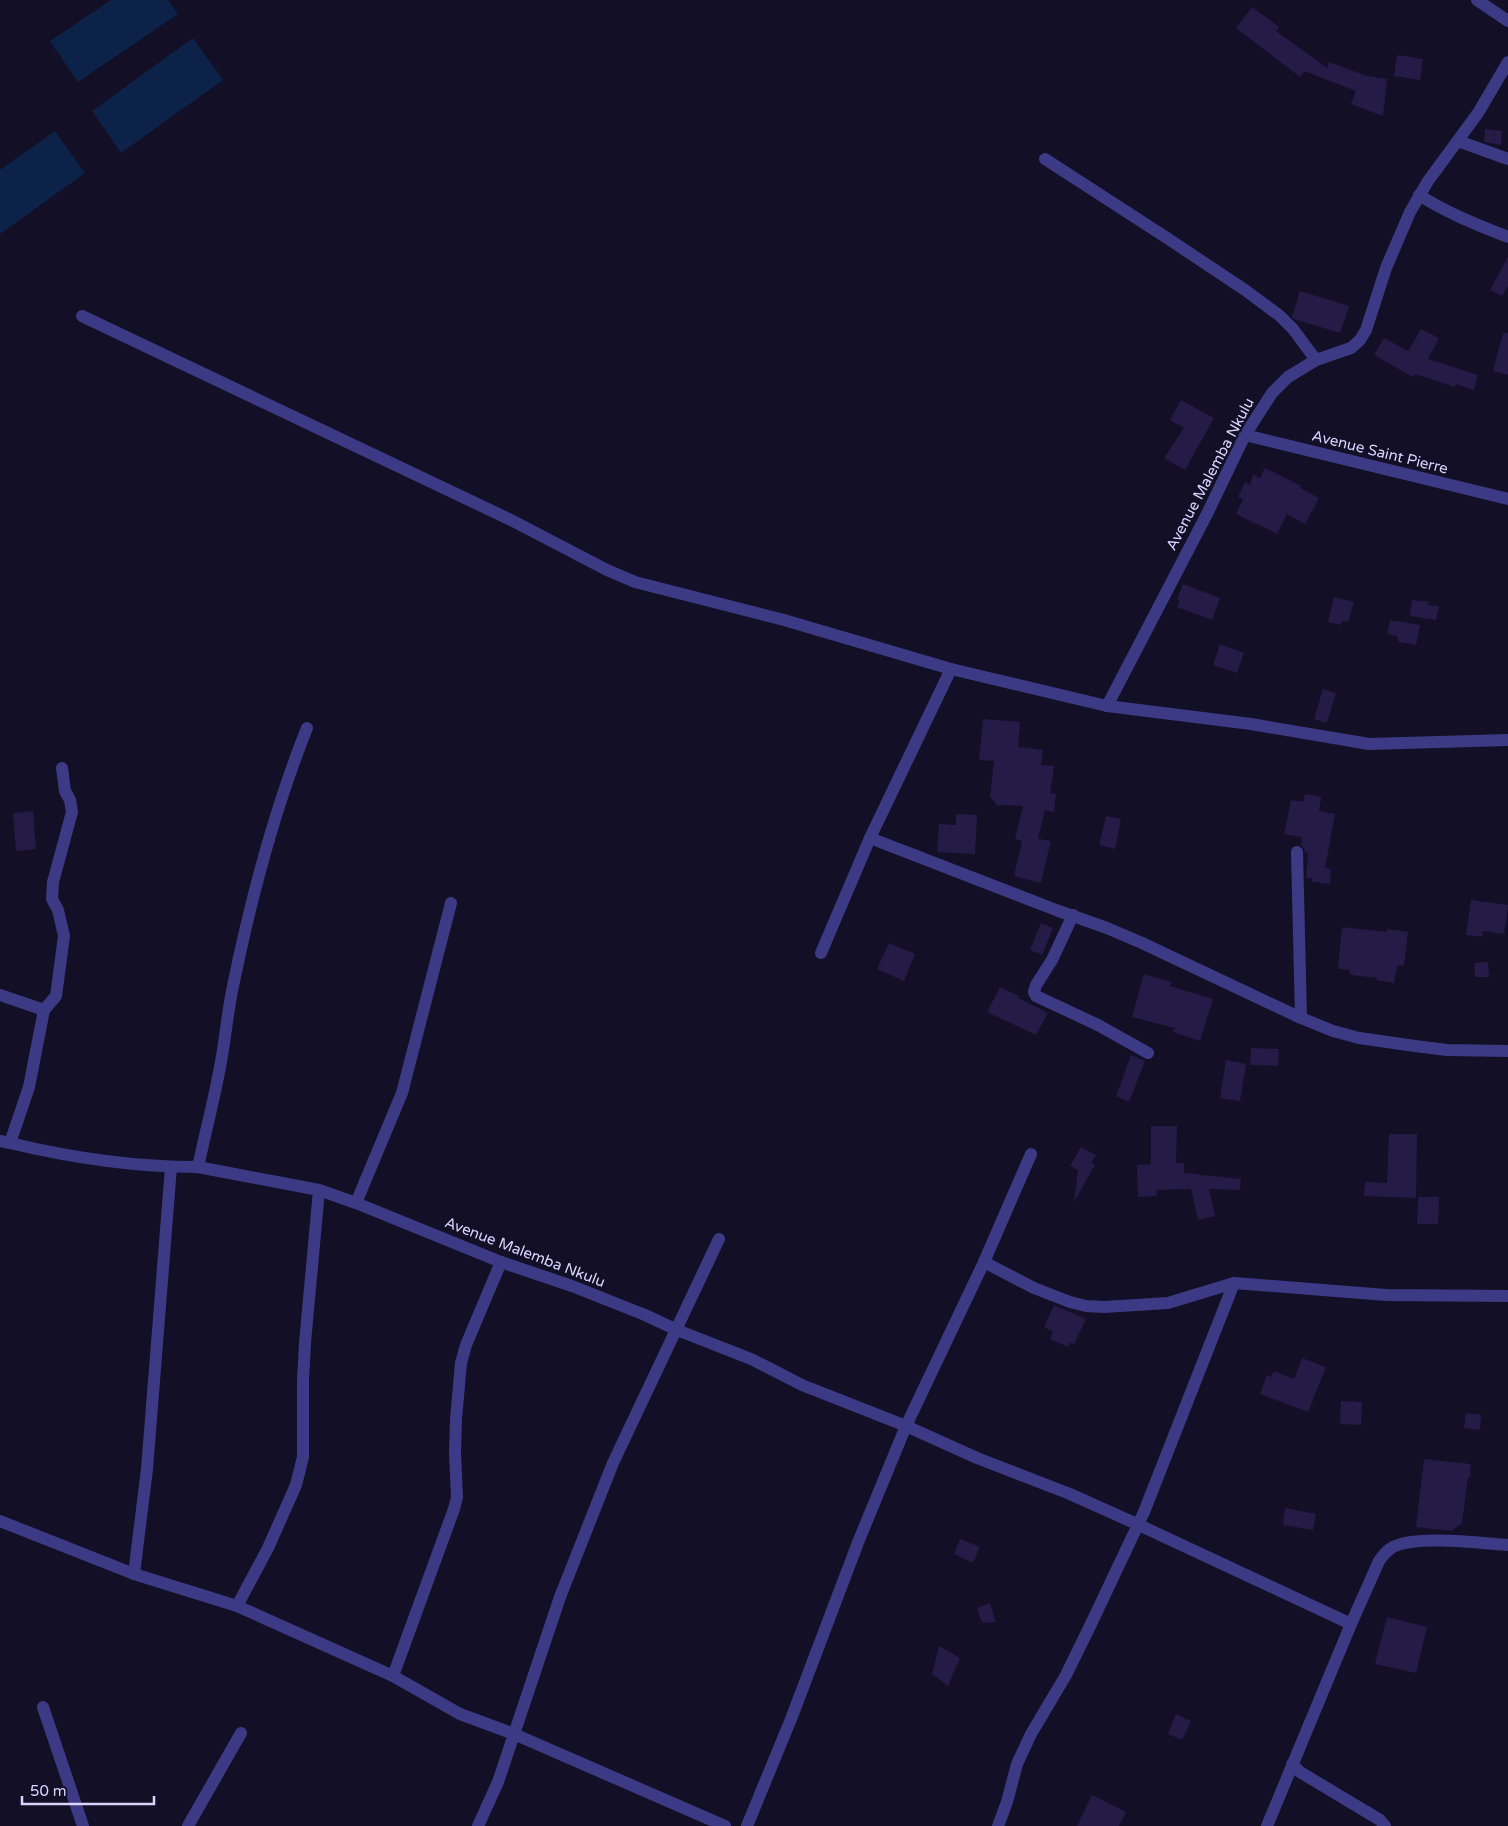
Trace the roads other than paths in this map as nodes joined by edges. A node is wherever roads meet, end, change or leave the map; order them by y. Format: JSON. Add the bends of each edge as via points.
{"nodes":[{"id":1,"x":1477,"y":0,"type":"edge"},
{"id":2,"x":1508,"y":22,"type":"edge"},
{"id":3,"x":1508,"y":62,"type":"edge"},
{"id":4,"x":1508,"y":81,"type":"edge"},
{"id":5,"x":1493,"y":86,"type":"junction"},
{"id":6,"x":1458,"y":141,"type":"junction"},
{"id":7,"x":1045,"y":160,"type":"dead end"},
{"id":8,"x":1508,"y":160,"type":"edge"},
{"id":9,"x":1419,"y":195,"type":"junction"},
{"id":10,"x":1508,"y":237,"type":"edge"},
{"id":11,"x":82,"y":316,"type":"dead end"},
{"id":12,"x":1316,"y":360,"type":"junction"},
{"id":13,"x":1245,"y":435,"type":"junction"},
{"id":14,"x":1508,"y":499,"type":"edge"},
{"id":15,"x":951,"y":669,"type":"junction"},
{"id":16,"x":1107,"y":706,"type":"junction"},
{"id":17,"x":307,"y":728,"type":"dead end"},
{"id":18,"x":1508,"y":740,"type":"edge"},
{"id":19,"x":62,"y":768,"type":"dead end"},
{"id":20,"x":870,"y":838,"type":"junction"},
{"id":21,"x":1297,"y":852,"type":"dead end"},
{"id":22,"x":451,"y":903,"type":"dead end"},
{"id":23,"x":1073,"y":916,"type":"junction"},
{"id":24,"x":821,"y":953,"type":"dead end"},
{"id":25,"x":0,"y":995,"type":"edge"},
{"id":26,"x":44,"y":1010,"type":"junction"},
{"id":27,"x":1301,"y":1018,"type":"junction"},
{"id":28,"x":1508,"y":1050,"type":"edge"},
{"id":29,"x":1148,"y":1053,"type":"dead end"},
{"id":30,"x":5,"y":1142,"type":"edge"},
{"id":31,"x":1031,"y":1154,"type":"dead end"},
{"id":32,"x":171,"y":1167,"type":"junction"},
{"id":33,"x":198,"y":1167,"type":"junction"},
{"id":34,"x":319,"y":1190,"type":"junction"},
{"id":35,"x":356,"y":1203,"type":"junction"},
{"id":36,"x":719,"y":1239,"type":"dead end"},
{"id":37,"x":502,"y":1262,"type":"junction"},
{"id":38,"x":984,"y":1262,"type":"junction"},
{"id":39,"x":1234,"y":1283,"type":"junction"},
{"id":40,"x":1508,"y":1296,"type":"edge"},
{"id":41,"x":677,"y":1330,"type":"junction"},
{"id":42,"x":906,"y":1426,"type":"junction"},
{"id":43,"x":0,"y":1522,"type":"edge"},
{"id":44,"x":1138,"y":1525,"type":"junction"},
{"id":45,"x":1508,"y":1545,"type":"edge"},
{"id":46,"x":134,"y":1574,"type":"junction"},
{"id":47,"x":237,"y":1606,"type":"junction"},
{"id":48,"x":1351,"y":1624,"type":"junction"},
{"id":49,"x":393,"y":1676,"type":"junction"},
{"id":50,"x":43,"y":1707,"type":"dead end"},
{"id":51,"x":241,"y":1733,"type":"dead end"},
{"id":52,"x":514,"y":1734,"type":"junction"},
{"id":53,"x":1292,"y":1764,"type":"junction"},
{"id":54,"x":83,"y":1826,"type":"edge"},
{"id":55,"x":188,"y":1826,"type":"edge"},
{"id":56,"x":478,"y":1826,"type":"edge"},
{"id":57,"x":725,"y":1826,"type":"edge"},
{"id":58,"x":747,"y":1826,"type":"edge"},
{"id":59,"x":998,"y":1826,"type":"edge"},
{"id":60,"x":1267,"y":1826,"type":"edge"},
{"id":61,"x":1385,"y":1826,"type":"edge"}],
"edges":[{"from":1,"to":2,"type":"street"},
{"from":3,"to":5,"type":"street","name":"Avenue Malemba Nkulu"},
{"from":4,"to":5,"type":"street"},
{"from":5,"to":6,"type":"street","name":"Avenue Malemba Nkulu"},
{"from":6,"to":8,"type":"street"},
{"from":6,"to":9,"type":"street","name":"Avenue Malemba Nkulu"},
{"from":7,"to":12,"type":"street","via":[[1252,295],[1293,329]]},
{"from":9,"to":10,"type":"street"},
{"from":9,"to":12,"type":"street","name":"Avenue Malemba Nkulu","via":[[1405,221],[1360,340],[1346,350]]},
{"from":11,"to":15,"type":"street","via":[[635,582],[784,620]]},
{"from":12,"to":13,"type":"street","name":"Avenue Malemba Nkulu","via":[[1288,377],[1272,393]]},
{"from":13,"to":14,"type":"street","name":"Avenue Saint Pierre"},
{"from":13,"to":16,"type":"street","name":"Avenue Malemba Nkulu"},
{"from":15,"to":16,"type":"street"},
{"from":15,"to":20,"type":"street"},
{"from":16,"to":18,"type":"street","via":[[1251,724],[1369,744]]},
{"from":17,"to":33,"type":"street","via":[[275,819],[252,901]]},
{"from":19,"to":26,"type":"street","via":[[64,791],[72,812],[53,882],[52,900],[58,910],[64,936],[56,996]]},
{"from":20,"to":23,"type":"street"},
{"from":20,"to":24,"type":"street"},
{"from":21,"to":27,"type":"street"},
{"from":22,"to":35,"type":"street","via":[[402,1093]]},
{"from":23,"to":27,"type":"street","via":[[1142,943]]},
{"from":23,"to":29,"type":"street","via":[[1036,985],[1036,996]]},
{"from":25,"to":26,"type":"street"},
{"from":26,"to":30,"type":"street","via":[[29,1087]]},
{"from":27,"to":28,"type":"street","via":[[1368,1040],[1447,1050]]},
{"from":30,"to":32,"type":"street","name":"Avenue Malemba Nkulu","via":[[97,1160]]},
{"from":31,"to":38,"type":"street"},
{"from":32,"to":33,"type":"street","name":"Avenue Malemba Nkulu"},
{"from":32,"to":46,"type":"street","via":[[147,1469]]},
{"from":33,"to":34,"type":"street","name":"Avenue Malemba Nkulu"},
{"from":34,"to":35,"type":"street","name":"Avenue Malemba Nkulu"},
{"from":34,"to":47,"type":"street","via":[[302,1380],[303,1457],[296,1485]]},
{"from":35,"to":37,"type":"street","name":"Avenue Malemba Nkulu"},
{"from":36,"to":41,"type":"street"},
{"from":37,"to":41,"type":"street","name":"Avenue Malemba Nkulu","via":[[590,1293]]},
{"from":37,"to":49,"type":"street","via":[[461,1363],[454,1453],[457,1497],[454,1509]]},
{"from":38,"to":39,"type":"street","via":[[1034,1288],[1086,1306],[1168,1303]]},
{"from":38,"to":42,"type":"street"},
{"from":39,"to":40,"type":"street","via":[[1386,1295]]},
{"from":39,"to":44,"type":"street"},
{"from":41,"to":42,"type":"street","name":"Avenue Malemba Nkulu","via":[[751,1359],[802,1386]]},
{"from":41,"to":52,"type":"street","via":[[613,1463],[560,1597]]},
{"from":42,"to":44,"type":"street","name":"Avenue Malemba Nkulu"},
{"from":42,"to":58,"type":"street"},
{"from":43,"to":46,"type":"street"},
{"from":44,"to":48,"type":"street","name":"Avenue Malemba Nkulu"},
{"from":44,"to":59,"type":"street","via":[[1066,1675],[1031,1734]]},
{"from":45,"to":48,"type":"street","via":[[1421,1541],[1394,1546],[1379,1561]]},
{"from":46,"to":47,"type":"street"},
{"from":47,"to":49,"type":"street"},
{"from":48,"to":53,"type":"street"},
{"from":49,"to":52,"type":"street","via":[[460,1714]]},
{"from":50,"to":54,"type":"street"},
{"from":51,"to":55,"type":"street"},
{"from":52,"to":56,"type":"street","via":[[498,1782]]},
{"from":52,"to":57,"type":"street"},
{"from":53,"to":60,"type":"street"},
{"from":53,"to":61,"type":"street"}]}
